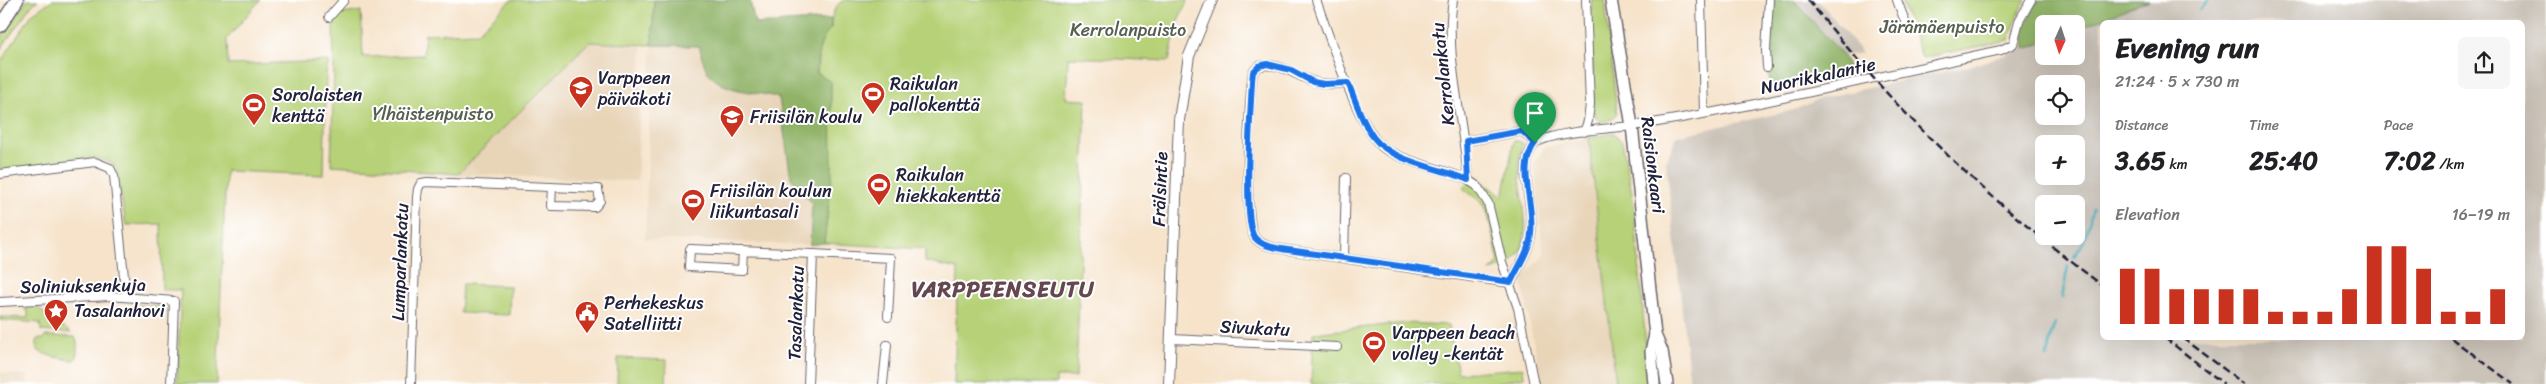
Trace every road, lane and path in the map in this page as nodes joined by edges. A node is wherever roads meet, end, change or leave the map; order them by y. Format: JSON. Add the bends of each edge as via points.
{"nodes":[{"id":1,"x":17,"y":0,"type":"edge"},
{"id":2,"x":344,"y":0,"type":"edge"},
{"id":3,"x":1212,"y":0,"type":"edge"},
{"id":4,"x":1316,"y":0,"type":"edge"},
{"id":5,"x":1454,"y":0,"type":"edge"},
{"id":6,"x":1586,"y":0,"type":"edge"},
{"id":7,"x":1612,"y":0,"type":"edge"},
{"id":8,"x":1701,"y":0,"type":"edge"},
{"id":9,"x":1769,"y":0,"type":"edge"},
{"id":10,"x":1897,"y":0,"type":"edge"},
{"id":11,"x":2030,"y":0,"type":"edge"},
{"id":12,"x":329,"y":17,"type":"dead end"},
{"id":13,"x":0,"y":26,"type":"edge"},
{"id":14,"x":1907,"y":28,"type":"dead end"},
{"id":15,"x":1767,"y":67,"type":"dead end"},
{"id":16,"x":1348,"y":83,"type":"junction"},
{"id":17,"x":1704,"y":113,"type":"junction"},
{"id":18,"x":1632,"y":126,"type":"junction"},
{"id":19,"x":1584,"y":132,"type":"junction"},
{"id":20,"x":1466,"y":141,"type":"junction"},
{"id":21,"x":1535,"y":143,"type":"junction"},
{"id":22,"x":0,"y":174,"type":"edge"},
{"id":23,"x":1346,"y":178,"type":"dead end"},
{"id":24,"x":1468,"y":180,"type":"junction"},
{"id":25,"x":552,"y":187,"type":"junction"},
{"id":26,"x":743,"y":251,"type":"junction"},
{"id":27,"x":814,"y":254,"type":"junction"},
{"id":28,"x":1344,"y":258,"type":"junction"},
{"id":29,"x":1511,"y":282,"type":"junction"},
{"id":30,"x":126,"y":297,"type":"junction"},
{"id":31,"x":0,"y":302,"type":"edge"},
{"id":32,"x":888,"y":317,"type":"dead end"},
{"id":33,"x":1655,"y":335,"type":"junction"},
{"id":34,"x":1172,"y":339,"type":"junction"},
{"id":35,"x":887,"y":345,"type":"dead end"},
{"id":36,"x":1337,"y":347,"type":"dead end"},
{"id":37,"x":171,"y":384,"type":"edge"},
{"id":38,"x":411,"y":384,"type":"edge"},
{"id":39,"x":808,"y":384,"type":"edge"},
{"id":40,"x":884,"y":384,"type":"edge"},
{"id":41,"x":1170,"y":384,"type":"edge"},
{"id":42,"x":1534,"y":384,"type":"edge"},
{"id":43,"x":1654,"y":384,"type":"edge"},
{"id":44,"x":1667,"y":384,"type":"edge"}],
"edges":[{"from":1,"to":13,"type":"main road"},
{"from":2,"to":12,"type":"street"},
{"from":3,"to":34,"type":"street","name":"Frälsintie","via":[[1188,56],[1178,120]]},
{"from":4,"to":16,"type":"street"},
{"from":5,"to":20,"type":"street","name":"Kerrolankatu","via":[[1451,45]]},
{"from":6,"to":19,"type":"street","via":[[1590,104]]},
{"from":7,"to":18,"type":"main road","name":"Raisionkaari"},
{"from":8,"to":17,"type":"street"},
{"from":9,"to":15,"type":"street"},
{"from":10,"to":14,"type":"street"},
{"from":11,"to":17,"type":"street","name":"Nuorikkalantie","via":[[2009,47],[1760,104]]},
{"from":16,"to":24,"type":"street","via":[[1368,128],[1384,148]]},
{"from":16,"to":28,"type":"street","via":[[1324,84],[1279,66],[1259,66],[1253,72],[1252,81],[1249,164],[1251,228],[1255,238],[1275,247]]},
{"from":17,"to":18,"type":"street","name":"Nuorikkalantie"},
{"from":18,"to":19,"type":"street"},
{"from":18,"to":33,"type":"main road","name":"Raisionkaari"},
{"from":19,"to":21,"type":"street"},
{"from":20,"to":21,"type":"street","via":[[1522,131]]},
{"from":20,"to":24,"type":"street","name":"Kerrolankatu"},
{"from":21,"to":29,"type":"street","via":[[1526,167],[1531,238]]},
{"from":22,"to":30,"type":"street","via":[[95,162],[110,168],[114,176]]},
{"from":23,"to":28,"type":"street"},
{"from":24,"to":29,"type":"street","via":[[1478,186],[1488,203],[1502,262]]},
{"from":25,"to":25,"type":"street","name":"Lumparlankatu","via":[[598,189],[600,201],[594,207],[551,206]]},
{"from":25,"to":38,"type":"street","name":"Lumparlankatu","via":[[422,183],[417,197]]},
{"from":26,"to":26,"type":"street","name":"Tasalankatu","via":[[742,270],[689,267],[690,249]]},
{"from":26,"to":27,"type":"street","name":"Tasalankatu"},
{"from":27,"to":32,"type":"street","via":[[891,258]]},
{"from":27,"to":39,"type":"street","name":"Tasalankatu"},
{"from":28,"to":29,"type":"street"},
{"from":29,"to":42,"type":"street"},
{"from":30,"to":31,"type":"street","name":"Soliniuksenkuja"},
{"from":30,"to":37,"type":"street","name":"Soliniuksenkuja","via":[[174,301]]},
{"from":33,"to":43,"type":"main road","name":"Raisionkaari","via":[[1651,351]]},
{"from":33,"to":44,"type":"main road","name":"Raisionkaari","via":[[1662,351]]},
{"from":34,"to":36,"type":"street","name":"Sivukatu"},
{"from":34,"to":41,"type":"street","name":"Frälsintie"},
{"from":35,"to":40,"type":"street"}]}
